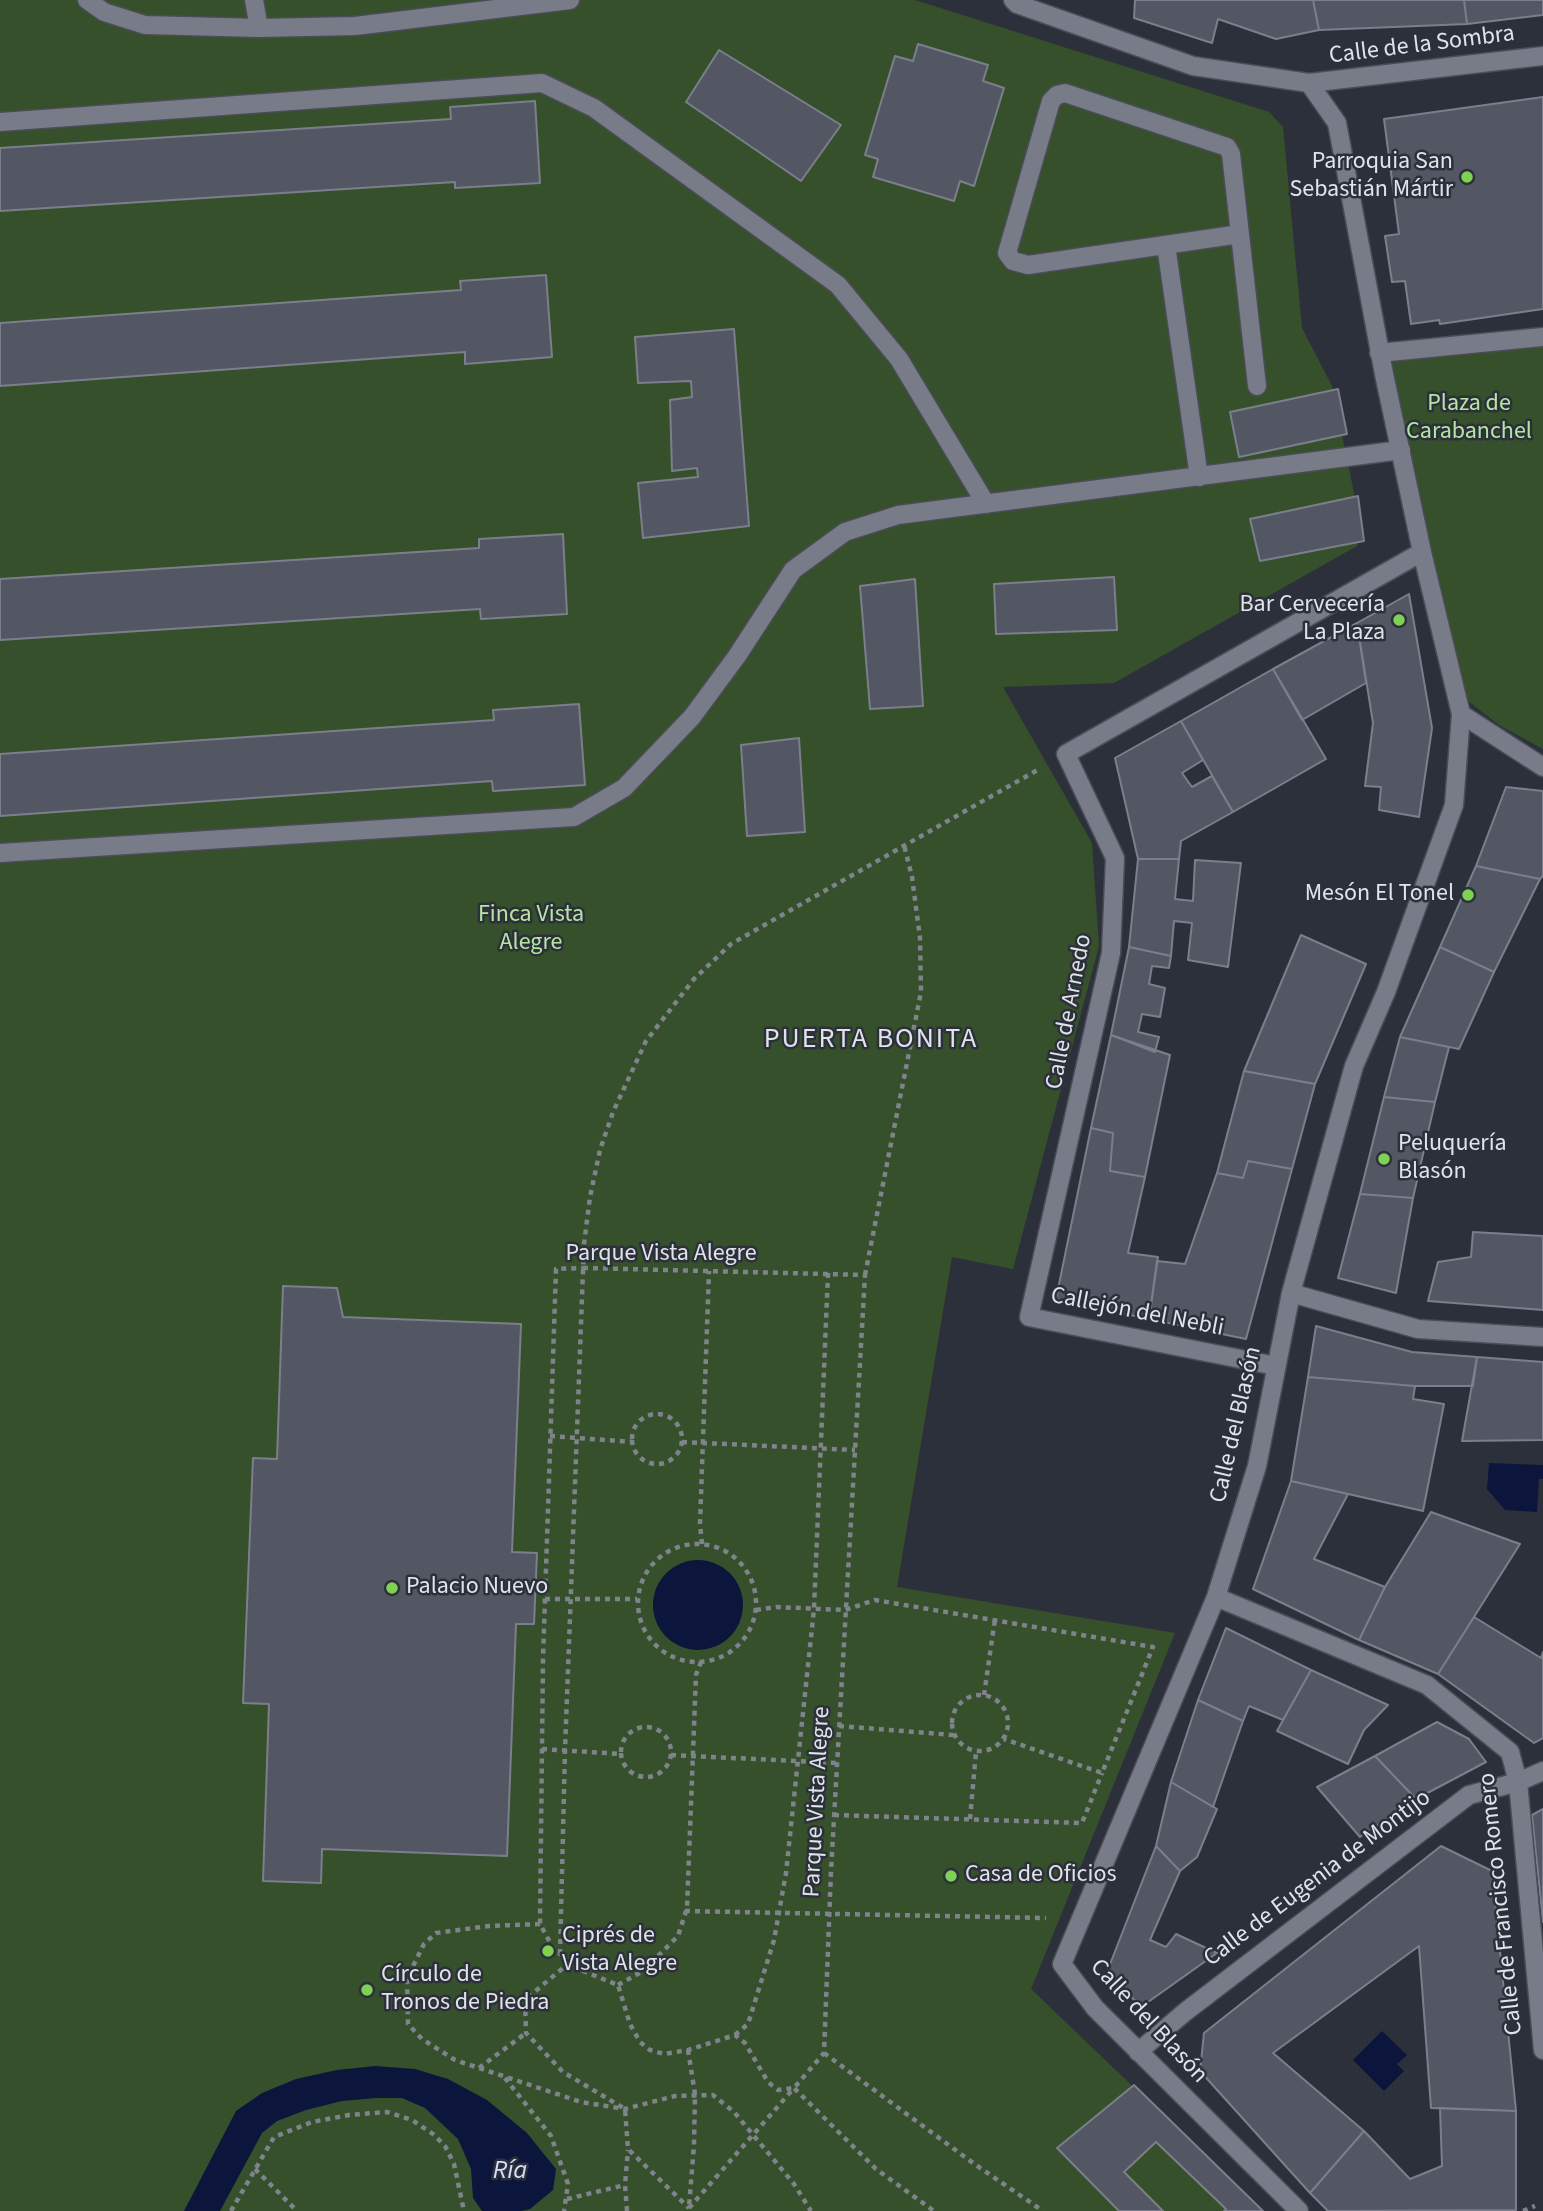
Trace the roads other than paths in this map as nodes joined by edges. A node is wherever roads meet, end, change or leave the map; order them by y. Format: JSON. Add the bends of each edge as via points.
{"nodes":[{"id":1,"x":87,"y":0,"type":"edge"},
{"id":2,"x":254,"y":0,"type":"edge"},
{"id":3,"x":570,"y":0,"type":"edge"},
{"id":4,"x":1013,"y":0,"type":"edge"},
{"id":5,"x":259,"y":28,"type":"junction"},
{"id":6,"x":1543,"y":56,"type":"edge"},
{"id":7,"x":1309,"y":83,"type":"junction"},
{"id":8,"x":0,"y":122,"type":"edge"},
{"id":9,"x":1240,"y":234,"type":"junction"},
{"id":10,"x":1166,"y":245,"type":"junction"},
{"id":11,"x":1543,"y":337,"type":"edge"},
{"id":12,"x":1379,"y":353,"type":"junction"},
{"id":13,"x":1257,"y":386,"type":"dead end"},
{"id":14,"x":1401,"y":450,"type":"junction"},
{"id":15,"x":1199,"y":477,"type":"junction"},
{"id":16,"x":986,"y":504,"type":"junction"},
{"id":17,"x":1422,"y":552,"type":"junction"},
{"id":18,"x":1461,"y":714,"type":"junction"},
{"id":19,"x":1543,"y":767,"type":"edge"},
{"id":20,"x":0,"y":853,"type":"edge"},
{"id":21,"x":1291,"y":1293,"type":"junction"},
{"id":22,"x":1029,"y":1317,"type":"joint"},
{"id":23,"x":1543,"y":1337,"type":"edge"},
{"id":24,"x":1276,"y":1366,"type":"junction"},
{"id":25,"x":1216,"y":1597,"type":"junction"},
{"id":26,"x":1543,"y":1771,"type":"edge"},
{"id":27,"x":1518,"y":1782,"type":"junction"},
{"id":28,"x":1543,"y":2050,"type":"edge"},
{"id":29,"x":1138,"y":2052,"type":"junction"},
{"id":30,"x":1299,"y":2211,"type":"edge"}],
"edges":[{"from":1,"to":5,"type":"street","via":[[104,12],[145,25]]},
{"from":2,"to":5,"type":"street"},
{"from":3,"to":5,"type":"street","via":[[355,26]]},
{"from":4,"to":7,"type":"street","via":[[1193,66]]},
{"from":6,"to":7,"type":"street","name":"Calle de la Sombra"},
{"from":7,"to":12,"type":"street","name":"Calle de la Sombra","via":[[1336,123]]},
{"from":8,"to":16,"type":"street","via":[[542,83],[594,108],[838,285],[900,359]]},
{"from":9,"to":10,"type":"street"},
{"from":9,"to":10,"type":"street","via":[[1227,147],[1065,93],[1057,95],[1051,101],[1009,259],[1028,265]]},
{"from":9,"to":13,"type":"street"},
{"from":10,"to":15,"type":"street"},
{"from":11,"to":12,"type":"street"},
{"from":12,"to":14,"type":"street","name":"Calle de la Sombra"},
{"from":14,"to":15,"type":"street"},
{"from":14,"to":17,"type":"street"},
{"from":15,"to":16,"type":"street"},
{"from":16,"to":20,"type":"street","via":[[898,515],[845,532],[793,570],[692,717],[624,788],[574,817]]},
{"from":17,"to":18,"type":"street","name":"Calle del Blasón"},
{"from":17,"to":22,"type":"street","name":"Calle de Arnedo","via":[[1066,754],[1115,858],[1111,953]]},
{"from":18,"to":19,"type":"street"},
{"from":18,"to":21,"type":"street","name":"Calle del Blasón","via":[[1454,805],[1354,1066]]},
{"from":21,"to":23,"type":"street","via":[[1418,1329]]},
{"from":21,"to":24,"type":"street","name":"Calle del Blasón"},
{"from":22,"to":24,"type":"street","name":"Callejón del Nebli"},
{"from":24,"to":25,"type":"street","name":"Calle del Blasón","via":[[1257,1466]]},
{"from":25,"to":27,"type":"street","name":"Calle de Francisco Romero","via":[[1427,1685],[1510,1752]]},
{"from":25,"to":29,"type":"street","name":"Calle del Blasón","via":[[1062,1964],[1095,2008]]},
{"from":26,"to":27,"type":"street","name":"Calle de Eugenia de Montijo"},
{"from":27,"to":28,"type":"street","name":"Calle de Francisco Romero"},
{"from":27,"to":29,"type":"street","name":"Calle de Eugenia de Montijo","via":[[1469,1795]]},
{"from":29,"to":30,"type":"street","name":"Calle del Blasón"}]}
